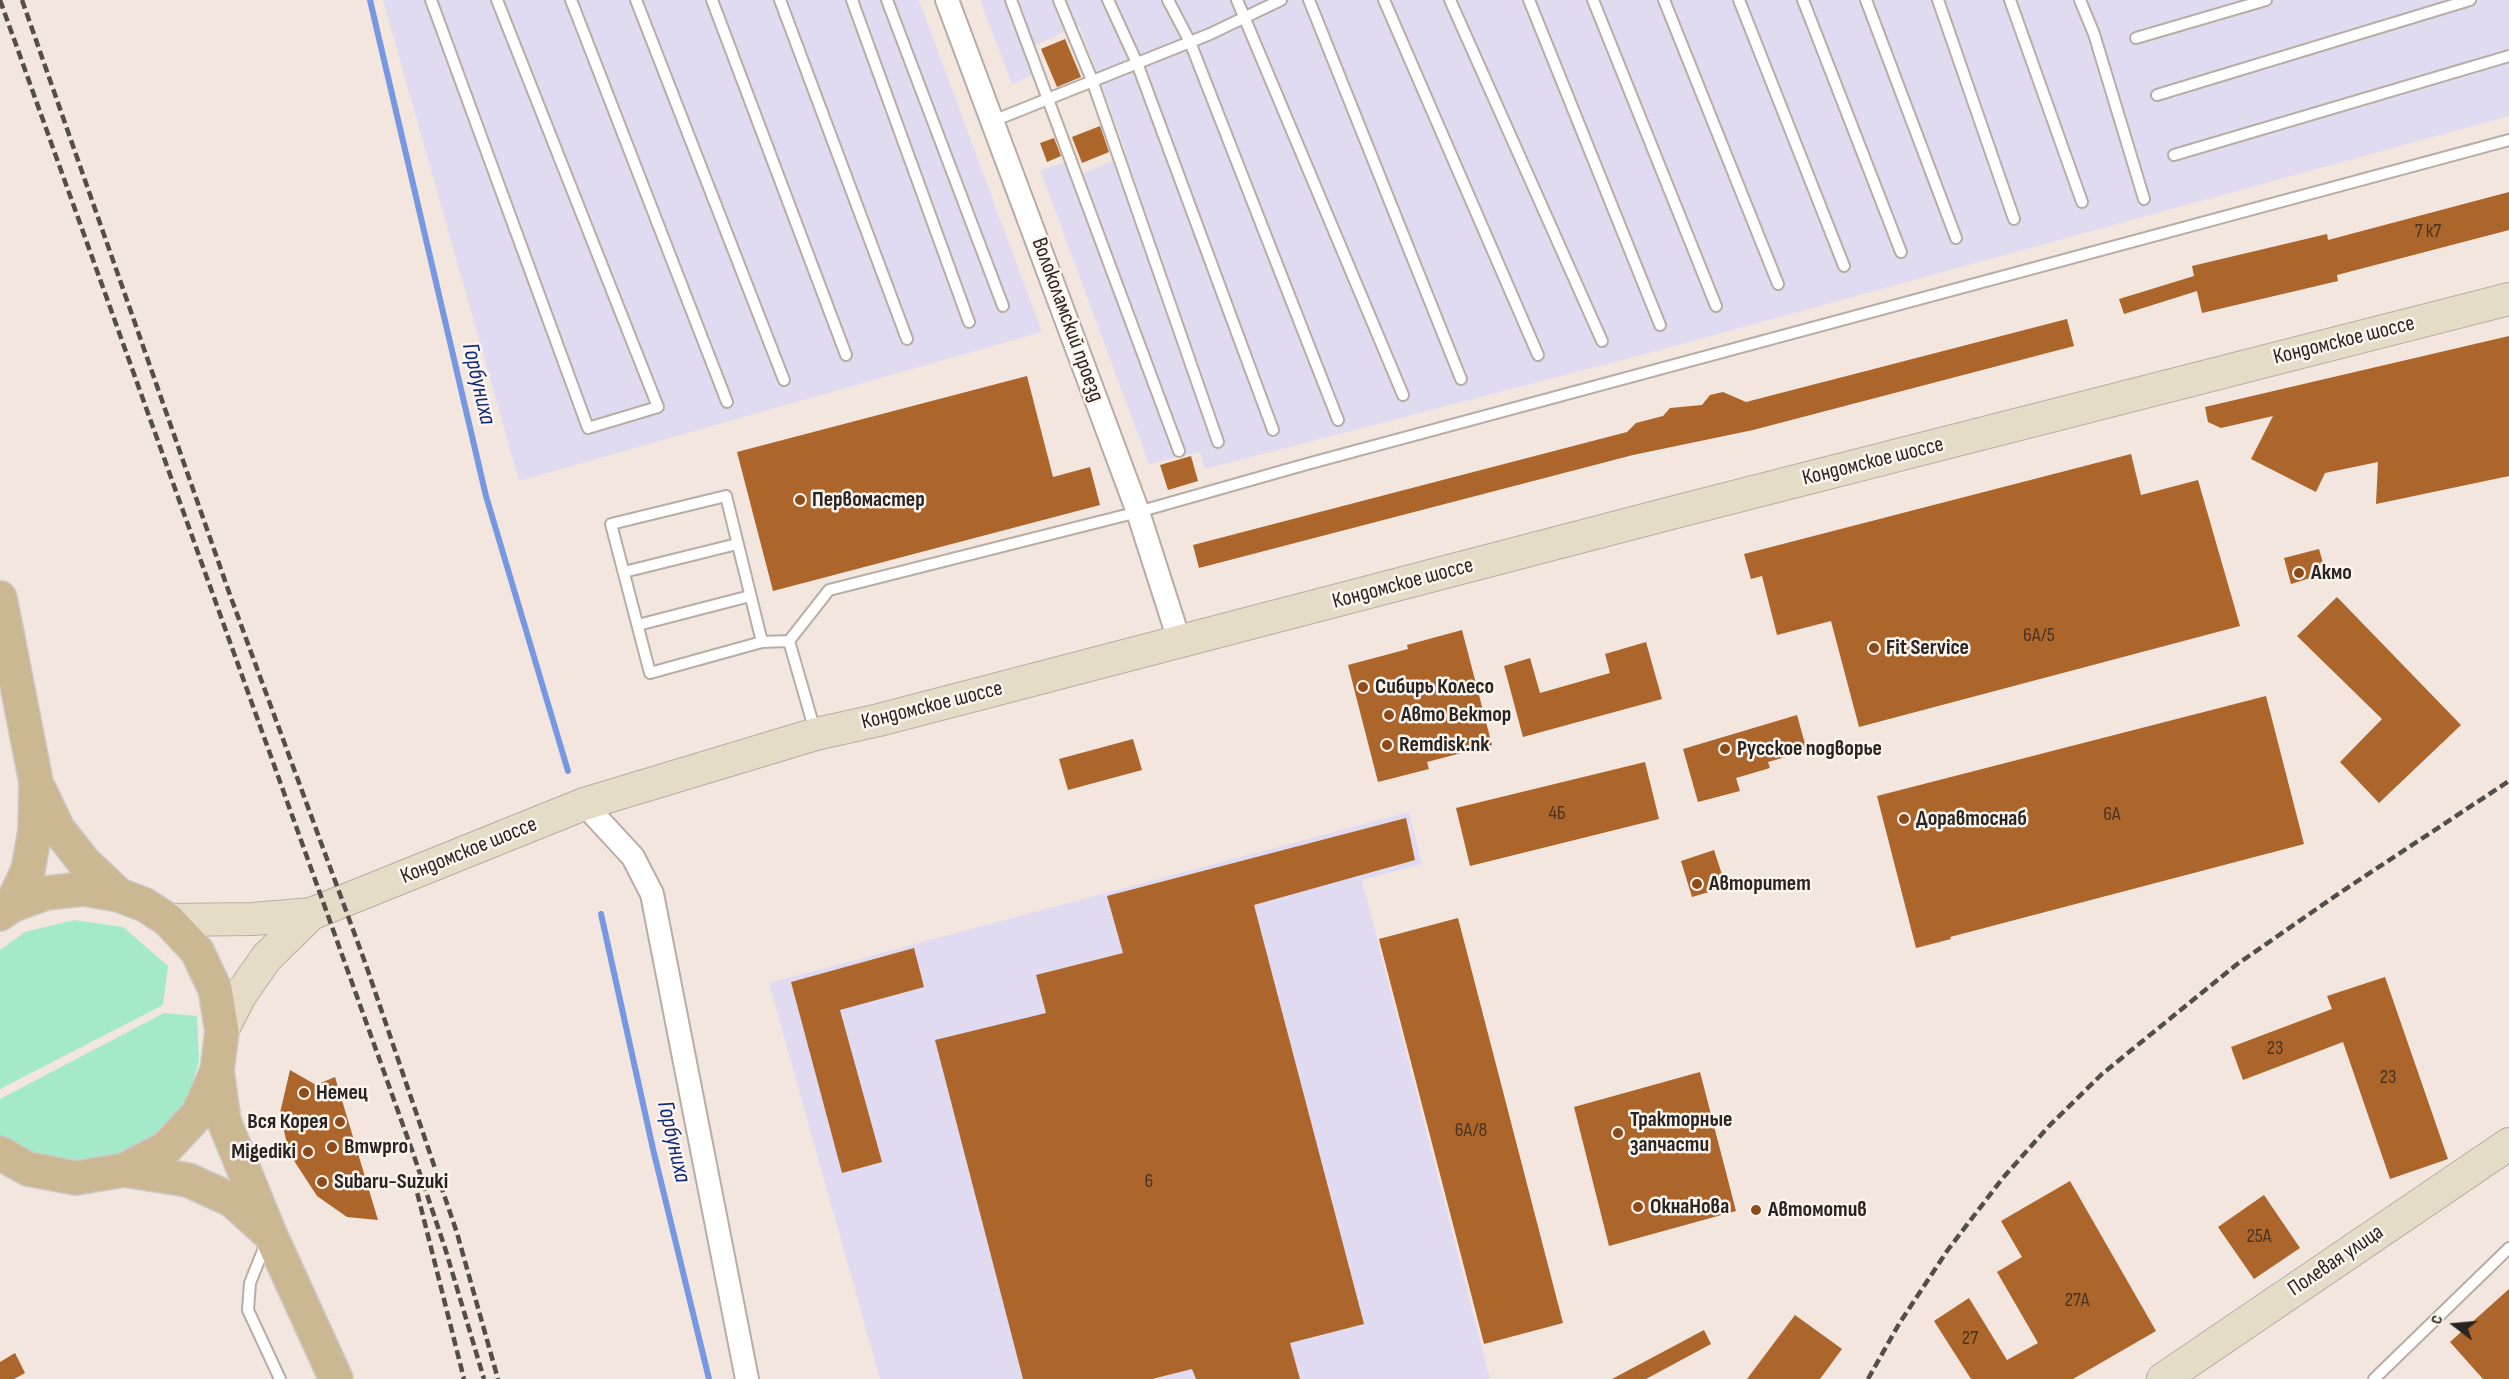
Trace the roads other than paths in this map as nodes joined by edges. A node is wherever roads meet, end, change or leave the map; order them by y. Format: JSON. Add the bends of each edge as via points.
{"nodes":[{"id":1,"x":431,"y":0,"type":"edge"},
{"id":2,"x":497,"y":0,"type":"edge"},
{"id":3,"x":571,"y":0,"type":"edge"},
{"id":4,"x":636,"y":0,"type":"edge"},
{"id":5,"x":712,"y":0,"type":"edge"},
{"id":6,"x":780,"y":0,"type":"edge"},
{"id":7,"x":852,"y":0,"type":"edge"},
{"id":8,"x":887,"y":0,"type":"edge"},
{"id":9,"x":947,"y":0,"type":"edge"},
{"id":10,"x":1011,"y":0,"type":"edge"},
{"id":11,"x":1059,"y":0,"type":"edge"},
{"id":12,"x":1108,"y":0,"type":"edge"},
{"id":13,"x":1168,"y":0,"type":"edge"},
{"id":14,"x":1236,"y":0,"type":"edge"},
{"id":15,"x":1281,"y":0,"type":"edge"},
{"id":16,"x":1309,"y":0,"type":"edge"},
{"id":17,"x":1384,"y":0,"type":"edge"},
{"id":18,"x":1450,"y":0,"type":"edge"},
{"id":19,"x":1528,"y":0,"type":"edge"},
{"id":20,"x":1593,"y":0,"type":"edge"},
{"id":21,"x":1664,"y":0,"type":"edge"},
{"id":22,"x":1739,"y":0,"type":"edge"},
{"id":23,"x":1803,"y":0,"type":"edge"},
{"id":24,"x":1866,"y":0,"type":"edge"},
{"id":25,"x":1938,"y":0,"type":"edge"},
{"id":26,"x":2010,"y":0,"type":"edge"},
{"id":27,"x":2080,"y":0,"type":"edge"},
{"id":28,"x":2266,"y":0,"type":"edge"},
{"id":29,"x":2470,"y":0,"type":"edge"},
{"id":30,"x":1245,"y":18,"type":"junction"},
{"id":31,"x":2136,"y":38,"type":"dead end"},
{"id":32,"x":1190,"y":42,"type":"junction"},
{"id":33,"x":2509,"y":56,"type":"edge"},
{"id":34,"x":1137,"y":63,"type":"junction"},
{"id":35,"x":1092,"y":80,"type":"junction"},
{"id":36,"x":2157,"y":95,"type":"dead end"},
{"id":37,"x":1049,"y":97,"type":"junction"},
{"id":38,"x":993,"y":121,"type":"junction"},
{"id":39,"x":2509,"y":140,"type":"edge"},
{"id":40,"x":2174,"y":155,"type":"dead end"},
{"id":41,"x":2144,"y":199,"type":"dead end"},
{"id":42,"x":2082,"y":202,"type":"dead end"},
{"id":43,"x":2014,"y":219,"type":"dead end"},
{"id":44,"x":1956,"y":238,"type":"dead end"},
{"id":45,"x":1901,"y":252,"type":"dead end"},
{"id":46,"x":1844,"y":266,"type":"dead end"},
{"id":47,"x":1778,"y":284,"type":"dead end"},
{"id":48,"x":2509,"y":299,"type":"edge"},
{"id":49,"x":1004,"y":306,"type":"dead end"},
{"id":50,"x":1716,"y":306,"type":"dead end"},
{"id":51,"x":969,"y":322,"type":"dead end"},
{"id":52,"x":1660,"y":325,"type":"dead end"},
{"id":53,"x":907,"y":339,"type":"dead end"},
{"id":54,"x":1602,"y":340,"type":"dead end"},
{"id":55,"x":846,"y":355,"type":"dead end"},
{"id":56,"x":1538,"y":355,"type":"dead end"},
{"id":57,"x":1461,"y":379,"type":"dead end"},
{"id":58,"x":784,"y":380,"type":"dead end"},
{"id":59,"x":1403,"y":395,"type":"dead end"},
{"id":60,"x":727,"y":402,"type":"dead end"},
{"id":61,"x":1338,"y":420,"type":"dead end"},
{"id":62,"x":1273,"y":430,"type":"dead end"},
{"id":63,"x":1218,"y":442,"type":"dead end"},
{"id":64,"x":1179,"y":452,"type":"dead end"},
{"id":65,"x":1137,"y":512,"type":"junction"},
{"id":66,"x":738,"y":544,"type":"junction"},
{"id":67,"x":624,"y":572,"type":"junction"},
{"id":68,"x":750,"y":596,"type":"junction"},
{"id":69,"x":0,"y":598,"type":"edge"},
{"id":70,"x":638,"y":625,"type":"junction"},
{"id":71,"x":789,"y":641,"type":"junction"},
{"id":72,"x":762,"y":642,"type":"junction"},
{"id":73,"x":1180,"y":642,"type":"junction"},
{"id":74,"x":816,"y":734,"type":"junction"},
{"id":75,"x":36,"y":782,"type":"junction"},
{"id":76,"x":584,"y":804,"type":"junction"},
{"id":77,"x":119,"y":895,"type":"junction"},
{"id":78,"x":6,"y":910,"type":"edge"},
{"id":79,"x":311,"y":914,"type":"junction"},
{"id":80,"x":168,"y":920,"type":"junction"},
{"id":81,"x":222,"y":1031,"type":"junction"},
{"id":82,"x":217,"y":1071,"type":"junction"},
{"id":83,"x":2509,"y":1144,"type":"edge"},
{"id":84,"x":0,"y":1153,"type":"edge"},
{"id":85,"x":124,"y":1170,"type":"junction"},
{"id":86,"x":270,"y":1234,"type":"junction"},
{"id":87,"x":2509,"y":1248,"type":"edge"},
{"id":88,"x":280,"y":1379,"type":"edge"},
{"id":89,"x":336,"y":1379,"type":"edge"},
{"id":90,"x":747,"y":1379,"type":"edge"},
{"id":91,"x":2163,"y":1379,"type":"edge"},
{"id":92,"x":2374,"y":1379,"type":"edge"}],
"edges":[{"from":1,"to":2,"type":"lane","via":[[588,428],[658,407]]},
{"from":3,"to":60,"type":"lane"},
{"from":4,"to":58,"type":"lane"},
{"from":5,"to":55,"type":"lane"},
{"from":6,"to":53,"type":"lane"},
{"from":7,"to":51,"type":"lane"},
{"from":8,"to":49,"type":"lane"},
{"from":9,"to":38,"type":"street","name":"Волоколамский проезд"},
{"from":10,"to":37,"type":"lane"},
{"from":11,"to":35,"type":"lane"},
{"from":12,"to":34,"type":"lane"},
{"from":13,"to":32,"type":"lane"},
{"from":14,"to":30,"type":"lane"},
{"from":15,"to":30,"type":"lane"},
{"from":16,"to":57,"type":"lane"},
{"from":17,"to":56,"type":"lane"},
{"from":18,"to":54,"type":"lane"},
{"from":19,"to":52,"type":"lane"},
{"from":20,"to":50,"type":"lane"},
{"from":21,"to":47,"type":"lane"},
{"from":22,"to":46,"type":"lane"},
{"from":23,"to":45,"type":"lane"},
{"from":24,"to":44,"type":"lane"},
{"from":25,"to":43,"type":"lane"},
{"from":26,"to":42,"type":"lane"},
{"from":27,"to":41,"type":"lane"},
{"from":28,"to":31,"type":"lane"},
{"from":29,"to":36,"type":"lane"},
{"from":30,"to":32,"type":"lane"},
{"from":30,"to":59,"type":"lane"},
{"from":32,"to":34,"type":"lane"},
{"from":32,"to":61,"type":"lane"},
{"from":33,"to":40,"type":"lane"},
{"from":34,"to":35,"type":"lane"},
{"from":34,"to":62,"type":"lane"},
{"from":35,"to":37,"type":"lane"},
{"from":35,"to":63,"type":"lane"},
{"from":37,"to":38,"type":"lane"},
{"from":37,"to":64,"type":"lane"},
{"from":38,"to":65,"type":"street","name":"Волоколамский проезд"},
{"from":39,"to":65,"type":"lane"},
{"from":48,"to":73,"type":"street","name":"Кондомское шоссе"},
{"from":65,"to":71,"type":"lane","via":[[829,590]]},
{"from":65,"to":73,"type":"street","name":"Волоколамский проезд"},
{"from":66,"to":67,"type":"lane"},
{"from":66,"to":67,"type":"lane","via":[[726,496],[611,524]]},
{"from":66,"to":68,"type":"lane"},
{"from":67,"to":70,"type":"lane"},
{"from":68,"to":70,"type":"lane"},
{"from":68,"to":72,"type":"lane"},
{"from":69,"to":75,"type":"main road"},
{"from":70,"to":72,"type":"lane","via":[[650,673]]},
{"from":71,"to":72,"type":"lane"},
{"from":71,"to":74,"type":"lane"},
{"from":73,"to":74,"type":"street","name":"Кондомское шоссе"},
{"from":74,"to":76,"type":"street","name":"Кондомское шоссе"},
{"from":75,"to":77,"type":"main road","via":[[58,829],[84,862]]},
{"from":75,"to":78,"type":"main road","via":[[35,831],[28,870]]},
{"from":76,"to":79,"type":"street","name":"Кондомское шоссе"},
{"from":76,"to":90,"type":"street","via":[[633,857],[652,894]]},
{"from":77,"to":78,"type":"main road","via":[[83,889],[46,893]]},
{"from":77,"to":80,"type":"main road"},
{"from":79,"to":80,"type":"street","name":"Кондомское шоссе"},
{"from":79,"to":81,"type":"street","name":"Кондомское шоссе","via":[[267,957]]},
{"from":80,"to":81,"type":"main road","via":[[197,951],[215,989]]},
{"from":81,"to":82,"type":"main road"},
{"from":82,"to":85,"type":"main road","via":[[198,1114],[166,1148]]},
{"from":82,"to":86,"type":"main road","via":[[224,1121]]},
{"from":83,"to":91,"type":"street","name":"Полевая улица"},
{"from":84,"to":85,"type":"main road","via":[[28,1169],[76,1178]]},
{"from":85,"to":86,"type":"main road","via":[[188,1179],[232,1200]]},
{"from":86,"to":88,"type":"lane","via":[[250,1283],[248,1310]]},
{"from":86,"to":89,"type":"main road"},
{"from":87,"to":92,"type":"lane"}]}
